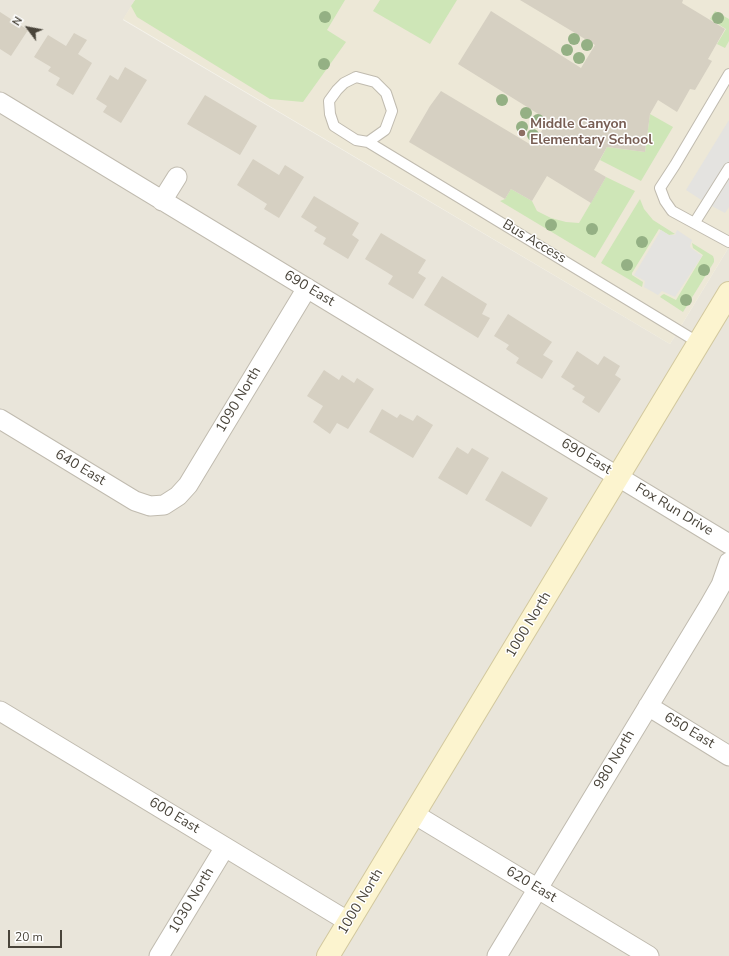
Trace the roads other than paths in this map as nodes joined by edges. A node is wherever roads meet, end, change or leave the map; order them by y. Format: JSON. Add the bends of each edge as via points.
{"nodes":[{"id":1,"x":729,"y":74,"type":"edge"},
{"id":2,"x":0,"y":102,"type":"edge"},
{"id":3,"x":368,"y":142,"type":"junction"},
{"id":4,"x":729,"y":168,"type":"edge"},
{"id":5,"x":177,"y":177,"type":"dead end"},
{"id":6,"x":162,"y":200,"type":"junction"},
{"id":7,"x":695,"y":222,"type":"junction"},
{"id":8,"x":729,"y":242,"type":"edge"},
{"id":9,"x":307,"y":288,"type":"junction"},
{"id":10,"x":729,"y":293,"type":"edge"},
{"id":11,"x":699,"y":343,"type":"junction"},
{"id":12,"x":0,"y":419,"type":"edge"},
{"id":13,"x":618,"y":477,"type":"junction"},
{"id":14,"x":164,"y":504,"type":"joint"},
{"id":15,"x":729,"y":544,"type":"edge"},
{"id":16,"x":729,"y":562,"type":"edge"},
{"id":17,"x":648,"y":706,"type":"junction"},
{"id":18,"x":0,"y":711,"type":"edge"},
{"id":19,"x":729,"y":756,"type":"edge"},
{"id":20,"x":414,"y":814,"type":"junction"},
{"id":21,"x":225,"y":847,"type":"junction"},
{"id":22,"x":538,"y":889,"type":"junction"},
{"id":23,"x":349,"y":922,"type":"junction"},
{"id":24,"x":159,"y":956,"type":"edge"},
{"id":25,"x":328,"y":956,"type":"edge"},
{"id":26,"x":497,"y":956,"type":"edge"},
{"id":27,"x":648,"y":956,"type":"edge"}],
"edges":[{"from":1,"to":7,"type":"lane","via":[[660,188],[672,211]]},
{"from":2,"to":6,"type":"street","name":"690 East"},
{"from":3,"to":3,"type":"lane","via":[[385,130],[392,112],[386,92],[375,82],[356,77],[344,83],[329,101],[330,114],[334,126],[356,140]]},
{"from":3,"to":11,"type":"lane","name":"Bus Access"},
{"from":4,"to":7,"type":"lane"},
{"from":5,"to":6,"type":"street"},
{"from":6,"to":9,"type":"street","name":"690 East"},
{"from":7,"to":8,"type":"lane"},
{"from":9,"to":13,"type":"street","name":"690 East"},
{"from":9,"to":14,"type":"street","name":"1090 North","via":[[188,485],[178,496]]},
{"from":10,"to":11,"type":"street","name":"1000 North"},
{"from":11,"to":13,"type":"street","name":"1000 North"},
{"from":12,"to":14,"type":"street","name":"640 East","via":[[135,501],[150,506]]},
{"from":13,"to":15,"type":"street","name":"Fox Run Drive"},
{"from":13,"to":20,"type":"street","name":"1000 North"},
{"from":16,"to":17,"type":"street","name":"980 North","via":[[721,585]]},
{"from":17,"to":19,"type":"street","name":"650 East"},
{"from":17,"to":22,"type":"street","name":"980 North"},
{"from":18,"to":21,"type":"street","name":"600 East"},
{"from":20,"to":22,"type":"street","name":"620 East"},
{"from":20,"to":23,"type":"street","name":"1000 North"},
{"from":21,"to":23,"type":"street","name":"600 East"},
{"from":21,"to":24,"type":"street","name":"1030 North"},
{"from":22,"to":26,"type":"street","name":"980 North"},
{"from":22,"to":27,"type":"street","name":"620 East"},
{"from":23,"to":25,"type":"street","name":"1000 North"}]}
